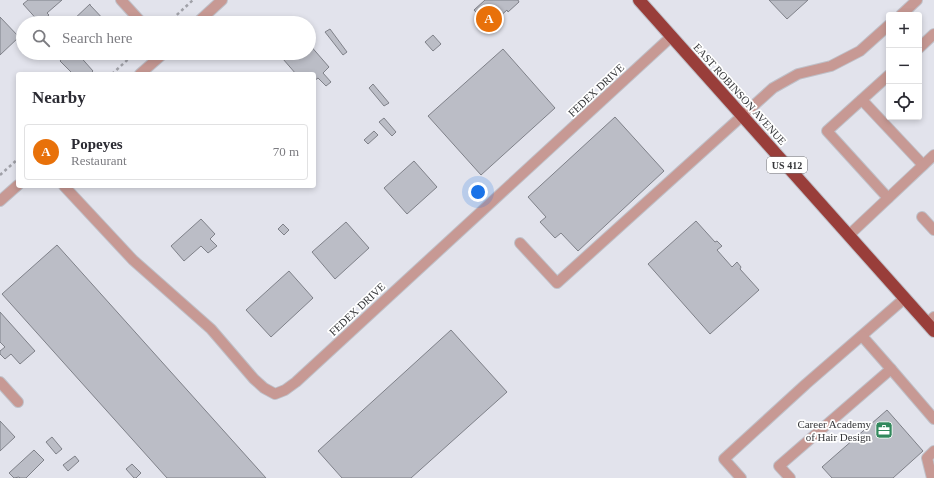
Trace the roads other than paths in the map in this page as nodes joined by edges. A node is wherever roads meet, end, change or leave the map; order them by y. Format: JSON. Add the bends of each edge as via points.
{"nodes":[{"id":1,"x":121,"y":0,"type":"edge"},
{"id":2,"x":222,"y":0,"type":"edge"},
{"id":3,"x":639,"y":0,"type":"edge"},
{"id":4,"x":917,"y":0,"type":"edge"},
{"id":5,"x":904,"y":12,"type":"edge"},
{"id":6,"x":136,"y":16,"type":"edge"},
{"id":7,"x":205,"y":16,"type":"edge"},
{"id":8,"x":886,"y":29,"type":"edge"},
{"id":9,"x":934,"y":34,"type":"edge"},
{"id":10,"x":672,"y":36,"type":"junction"},
{"id":11,"x":922,"y":45,"type":"edge"},
{"id":12,"x":156,"y":60,"type":"edge"},
{"id":13,"x":142,"y":72,"type":"edge"},
{"id":14,"x":886,"y":78,"type":"edge"},
{"id":15,"x":862,"y":100,"type":"junction"},
{"id":16,"x":743,"y":116,"type":"junction"},
{"id":17,"x":934,"y":155,"type":"edge"},
{"id":18,"x":924,"y":165,"type":"junction"},
{"id":19,"x":16,"y":187,"type":"edge"},
{"id":20,"x":66,"y":188,"type":"edge"},
{"id":21,"x":888,"y":198,"type":"junction"},
{"id":22,"x":0,"y":201,"type":"edge"},
{"id":23,"x":922,"y":217,"type":"dead end"},
{"id":24,"x":934,"y":230,"type":"edge"},
{"id":25,"x":849,"y":235,"type":"junction"},
{"id":26,"x":520,"y":243,"type":"dead end"},
{"id":27,"x":905,"y":298,"type":"junction"},
{"id":28,"x":932,"y":323,"type":"edge"},
{"id":29,"x":862,"y":336,"type":"junction"},
{"id":30,"x":891,"y":369,"type":"junction"},
{"id":31,"x":0,"y":382,"type":"edge"},
{"id":32,"x":18,"y":402,"type":"dead end"},
{"id":33,"x":934,"y":419,"type":"edge"},
{"id":34,"x":934,"y":451,"type":"edge"},
{"id":35,"x":741,"y":478,"type":"edge"},
{"id":36,"x":790,"y":478,"type":"edge"},
{"id":37,"x":932,"y":478,"type":"edge"}],
"edges":[{"from":1,"to":6,"type":"street"},
{"from":2,"to":7,"type":"street"},
{"from":3,"to":10,"type":"highway","name":"EAST ROBINSON AVENUE","number":"US 412"},
{"from":4,"to":5,"type":"street"},
{"from":8,"to":16,"type":"street","via":[[860,51],[831,66],[798,74],[773,88]]},
{"from":9,"to":11,"type":"street"},
{"from":10,"to":16,"type":"highway","name":"EAST ROBINSON AVENUE","number":"US 412"},
{"from":10,"to":20,"type":"street","name":"FEDEX DRIVE","via":[[296,382],[275,394],[254,379],[211,329],[133,260]]},
{"from":12,"to":13,"type":"street"},
{"from":14,"to":15,"type":"street"},
{"from":15,"to":18,"type":"street"},
{"from":15,"to":21,"type":"street","via":[[827,131]]},
{"from":16,"to":25,"type":"highway","name":"EAST ROBINSON AVENUE","number":"US 412"},
{"from":16,"to":26,"type":"street","via":[[557,283]]},
{"from":17,"to":18,"type":"street"},
{"from":18,"to":21,"type":"street"},
{"from":19,"to":22,"type":"street"},
{"from":21,"to":25,"type":"street"},
{"from":23,"to":24,"type":"street"},
{"from":25,"to":27,"type":"highway","name":"EAST ROBINSON AVENUE","number":"US 412"},
{"from":27,"to":28,"type":"highway","name":"EAST ROBINSON AVENUE","number":"US 412"},
{"from":27,"to":29,"type":"street"},
{"from":29,"to":30,"type":"street"},
{"from":29,"to":35,"type":"street","via":[[724,459]]},
{"from":30,"to":33,"type":"street"},
{"from":30,"to":36,"type":"street","via":[[779,466]]},
{"from":31,"to":32,"type":"street"},
{"from":34,"to":37,"type":"street","via":[[926,458]]}]}
